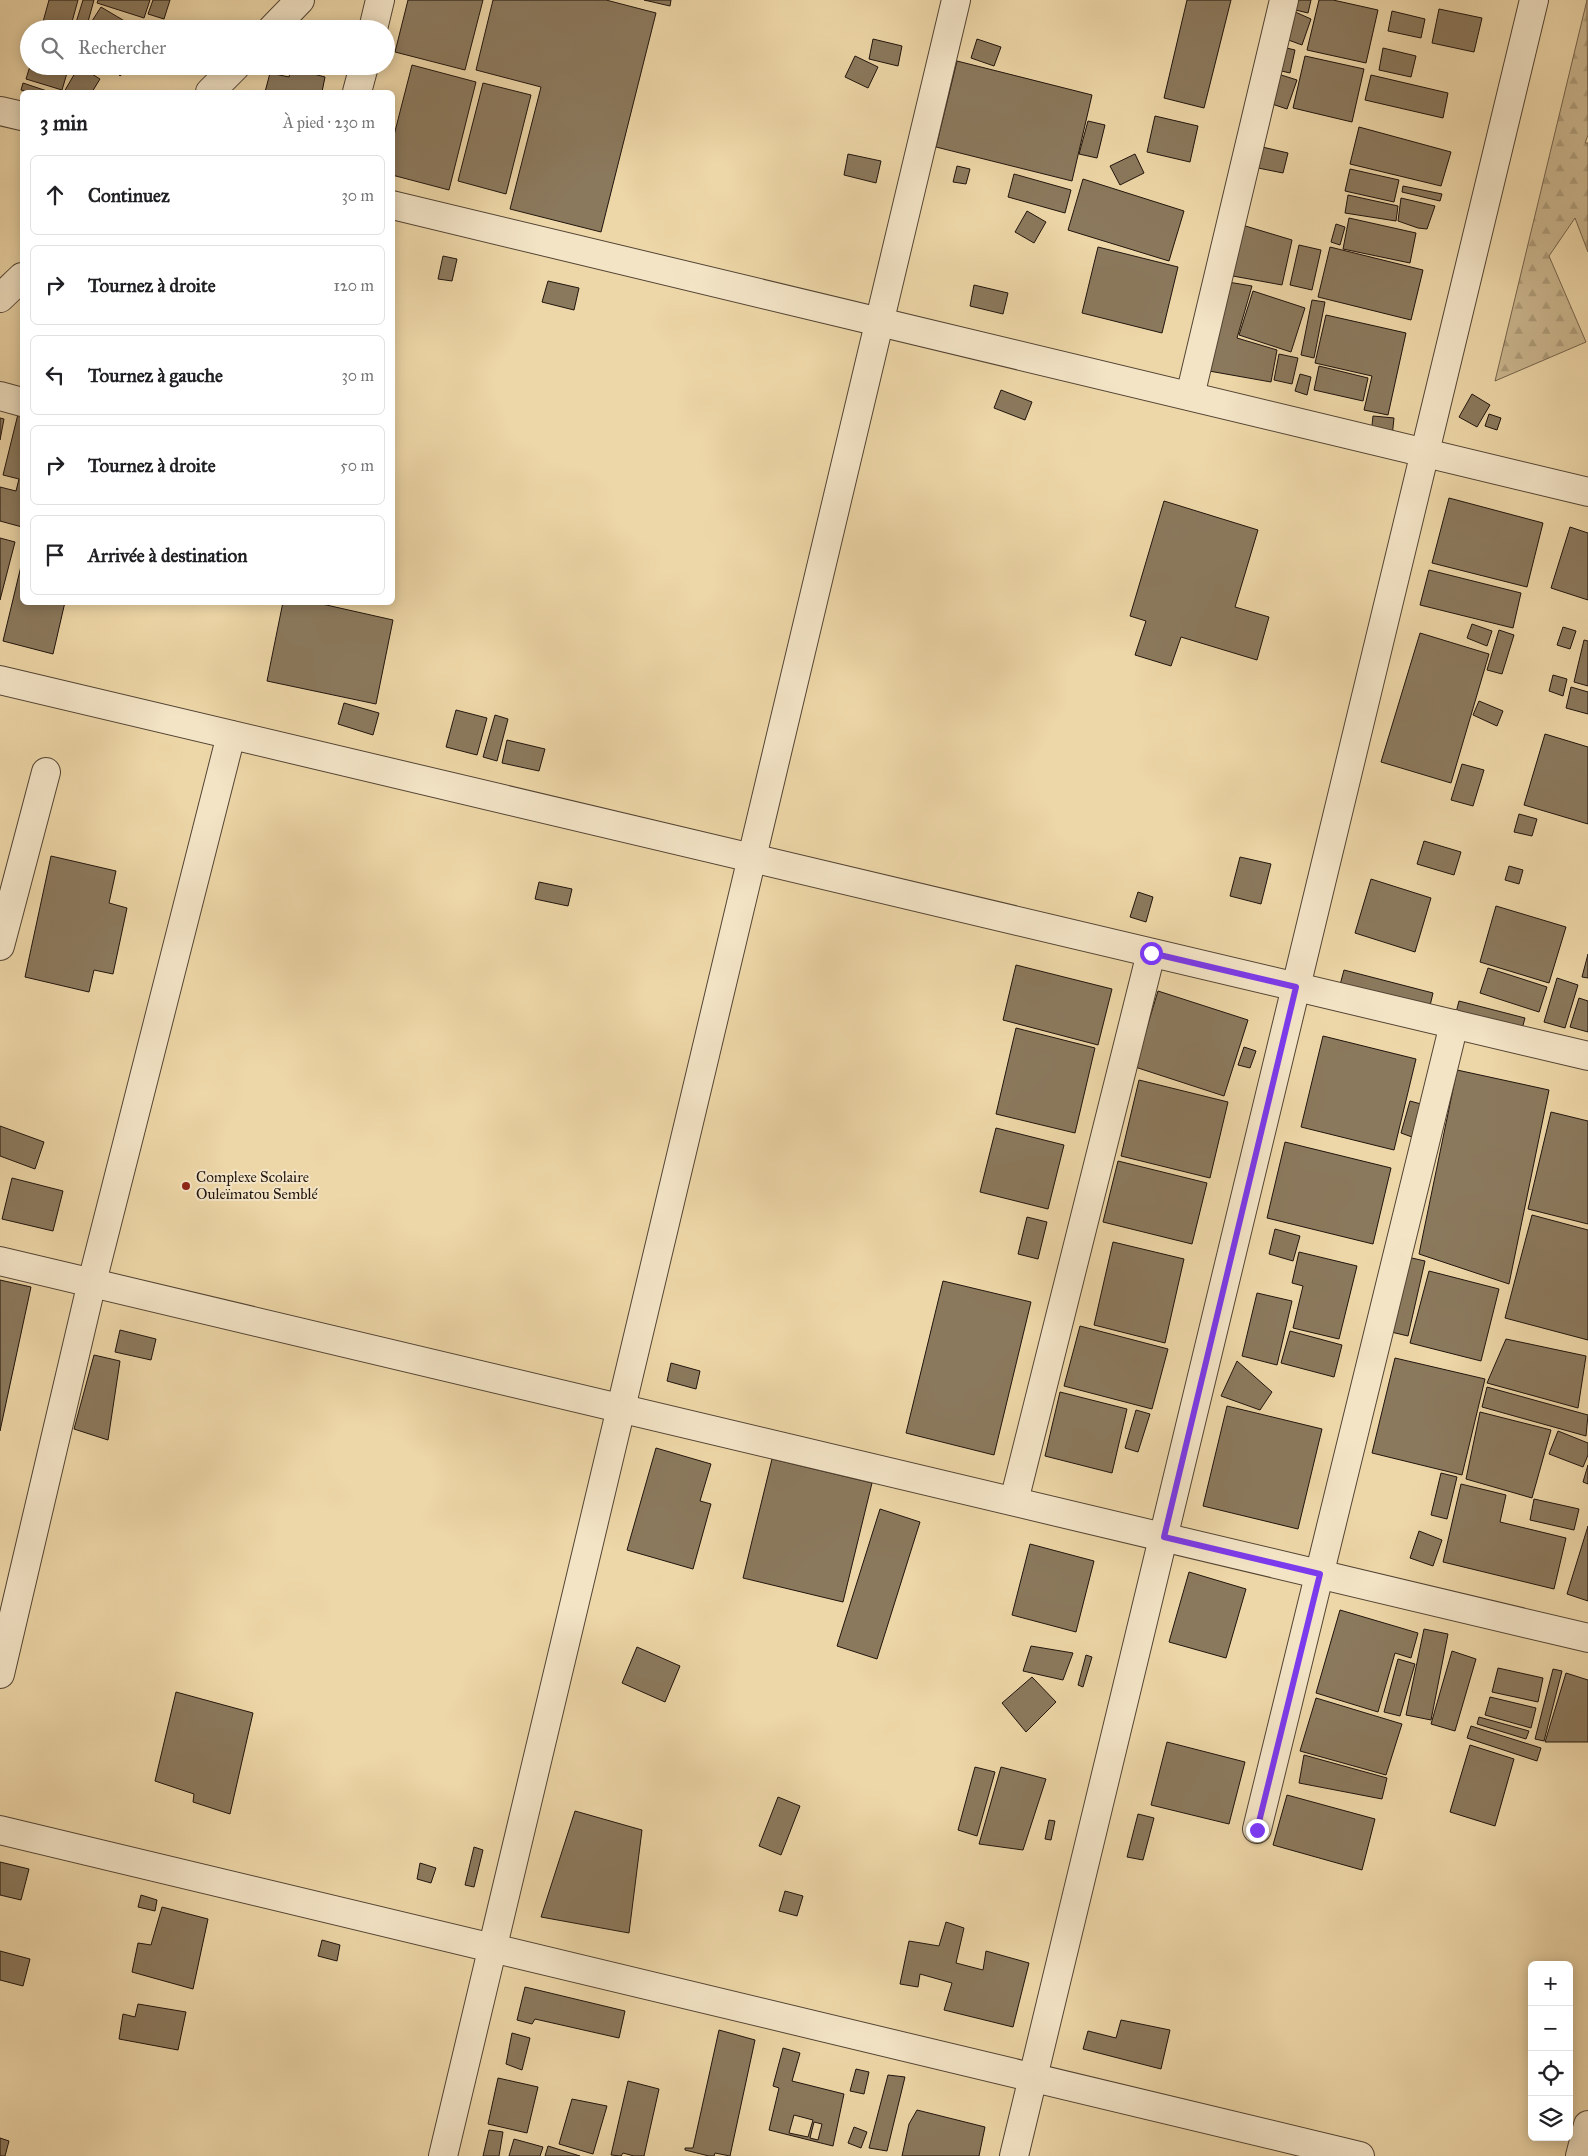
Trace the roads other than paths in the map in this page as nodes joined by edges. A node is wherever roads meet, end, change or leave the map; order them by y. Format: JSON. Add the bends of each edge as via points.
{"nodes":[{"id":1,"x":300,"y":0,"type":"edge"},
{"id":2,"x":380,"y":0,"type":"edge"},
{"id":3,"x":956,"y":0,"type":"edge"},
{"id":4,"x":1284,"y":0,"type":"edge"},
{"id":5,"x":1534,"y":0,"type":"edge"},
{"id":6,"x":281,"y":20,"type":"edge"},
{"id":7,"x":375,"y":20,"type":"edge"},
{"id":8,"x":227,"y":75,"type":"edge"},
{"id":9,"x":362,"y":75,"type":"edge"},
{"id":10,"x":212,"y":90,"type":"edge"},
{"id":11,"x":358,"y":90,"type":"edge"},
{"id":12,"x":0,"y":111,"type":"edge"},
{"id":13,"x":20,"y":116,"type":"edge"},
{"id":14,"x":395,"y":206,"type":"edge"},
{"id":15,"x":20,"y":279,"type":"edge"},
{"id":16,"x":0,"y":298,"type":"edge"},
{"id":17,"x":880,"y":322,"type":"junction"},
{"id":18,"x":0,"y":396,"type":"edge"},
{"id":19,"x":1190,"y":396,"type":"junction"},
{"id":20,"x":20,"y":401,"type":"edge"},
{"id":21,"x":1425,"y":453,"type":"junction"},
{"id":22,"x":1588,"y":492,"type":"edge"},
{"id":23,"x":0,"y":680,"type":"edge"},
{"id":24,"x":231,"y":735,"type":"junction"},
{"id":25,"x":46,"y":772,"type":"dead end"},
{"id":26,"x":752,"y":858,"type":"junction"},
{"id":27,"x":0,"y":946,"type":"edge"},
{"id":28,"x":1151,"y":953,"type":"junction"},
{"id":29,"x":1296,"y":987,"type":"junction"},
{"id":30,"x":1454,"y":1024,"type":"junction"},
{"id":31,"x":1588,"y":1056,"type":"edge"},
{"id":32,"x":0,"y":1261,"type":"edge"},
{"id":33,"x":92,"y":1282,"type":"junction"},
{"id":34,"x":621,"y":1408,"type":"junction"},
{"id":35,"x":1014,"y":1501,"type":"junction"},
{"id":36,"x":1164,"y":1537,"type":"junction"},
{"id":37,"x":1320,"y":1574,"type":"junction"},
{"id":38,"x":1588,"y":1638,"type":"edge"},
{"id":39,"x":0,"y":1674,"type":"edge"},
{"id":40,"x":0,"y":1830,"type":"edge"},
{"id":41,"x":1257,"y":1830,"type":"dead end"},
{"id":42,"x":492,"y":1948,"type":"junction"},
{"id":43,"x":1033,"y":2077,"type":"junction"},
{"id":44,"x":1588,"y":2125,"type":"edge"},
{"id":45,"x":443,"y":2156,"type":"edge"},
{"id":46,"x":1014,"y":2156,"type":"edge"},
{"id":47,"x":1360,"y":2156,"type":"edge"},
{"id":48,"x":1580,"y":2156,"type":"edge"}],
"edges":[{"from":1,"to":6,"type":"street"},
{"from":2,"to":7,"type":"street"},
{"from":3,"to":17,"type":"street"},
{"from":4,"to":19,"type":"street"},
{"from":5,"to":21,"type":"street"},
{"from":8,"to":10,"type":"street"},
{"from":9,"to":11,"type":"street"},
{"from":12,"to":13,"type":"street"},
{"from":14,"to":17,"type":"street"},
{"from":15,"to":16,"type":"street"},
{"from":17,"to":19,"type":"street"},
{"from":17,"to":26,"type":"street"},
{"from":18,"to":20,"type":"street"},
{"from":19,"to":21,"type":"street"},
{"from":21,"to":22,"type":"street"},
{"from":21,"to":29,"type":"street"},
{"from":23,"to":24,"type":"street"},
{"from":24,"to":26,"type":"street"},
{"from":24,"to":33,"type":"street"},
{"from":25,"to":27,"type":"street"},
{"from":26,"to":28,"type":"street"},
{"from":26,"to":34,"type":"street"},
{"from":28,"to":29,"type":"street"},
{"from":28,"to":35,"type":"street"},
{"from":29,"to":30,"type":"street"},
{"from":29,"to":36,"type":"street"},
{"from":30,"to":31,"type":"street"},
{"from":30,"to":37,"type":"street"},
{"from":32,"to":33,"type":"street"},
{"from":33,"to":34,"type":"street"},
{"from":33,"to":39,"type":"street"},
{"from":34,"to":35,"type":"street"},
{"from":34,"to":42,"type":"street"},
{"from":35,"to":36,"type":"street"},
{"from":36,"to":37,"type":"street"},
{"from":36,"to":43,"type":"street"},
{"from":37,"to":38,"type":"street"},
{"from":37,"to":41,"type":"street"},
{"from":40,"to":42,"type":"street"},
{"from":42,"to":43,"type":"street"},
{"from":42,"to":45,"type":"street"},
{"from":43,"to":46,"type":"street"},
{"from":43,"to":47,"type":"street"},
{"from":44,"to":48,"type":"street"}]}
